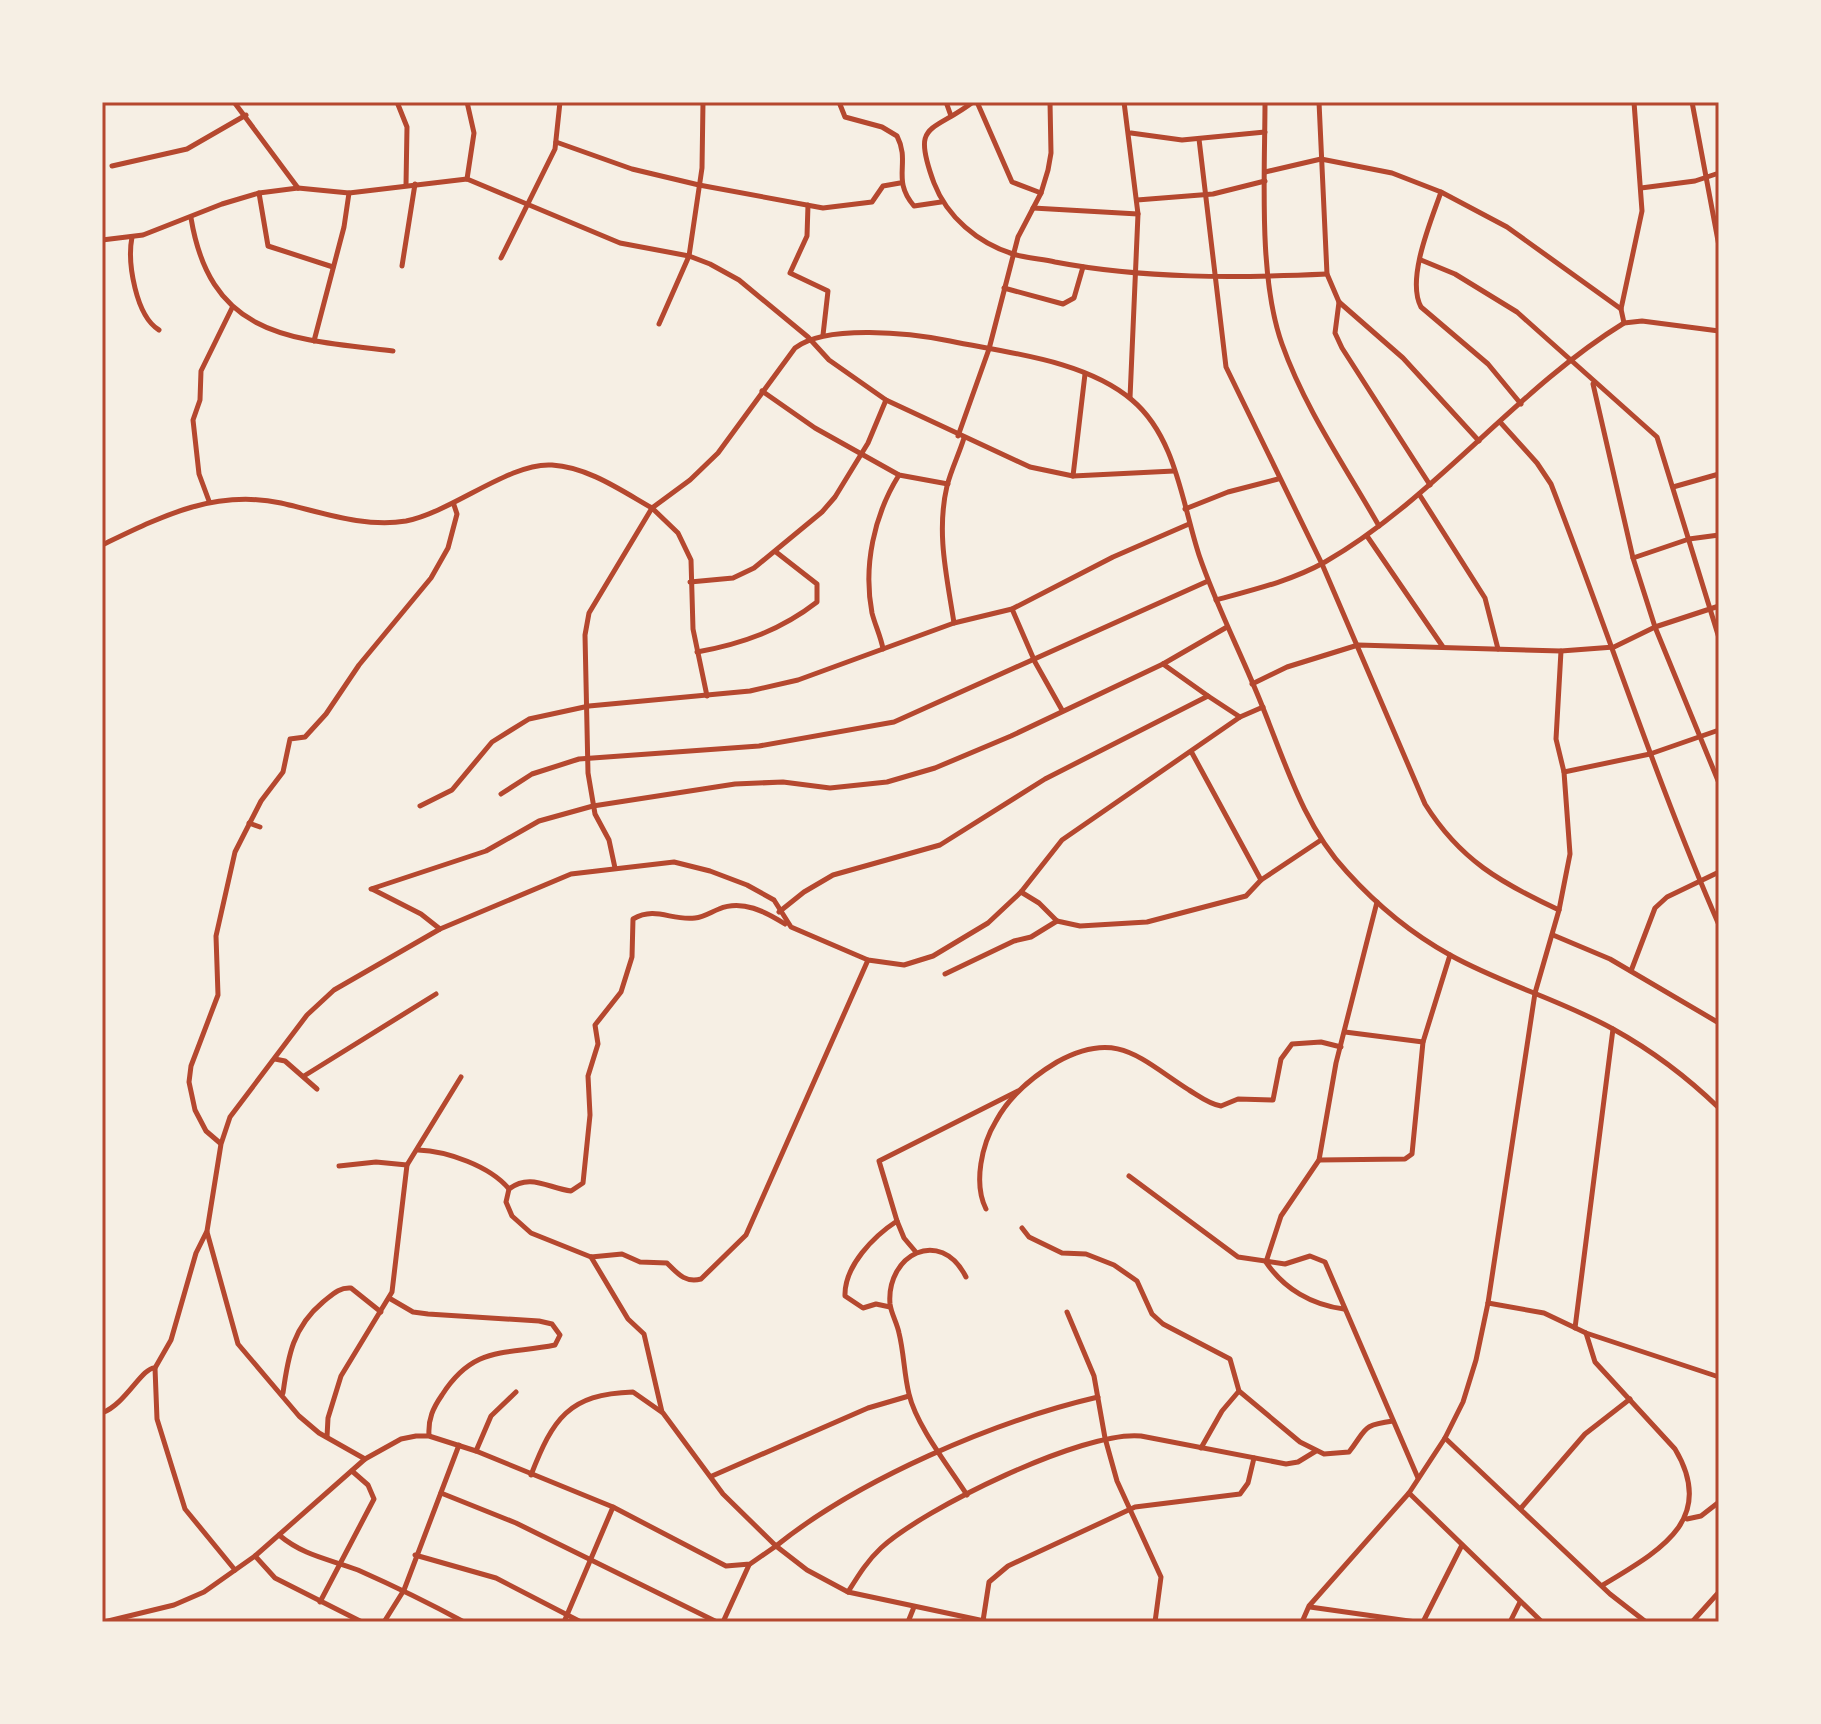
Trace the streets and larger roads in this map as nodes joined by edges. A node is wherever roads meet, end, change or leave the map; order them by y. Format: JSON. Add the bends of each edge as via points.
{"nodes":[{"id":1,"x":235,"y":102,"type":"edge"},
{"id":2,"x":397,"y":102,"type":"edge"},
{"id":3,"x":467,"y":102,"type":"edge"},
{"id":4,"x":560,"y":102,"type":"edge"},
{"id":5,"x":703,"y":102,"type":"edge"},
{"id":6,"x":839,"y":102,"type":"edge"},
{"id":7,"x":946,"y":102,"type":"edge"},
{"id":8,"x":975,"y":102,"type":"edge"},
{"id":9,"x":1050,"y":102,"type":"edge"},
{"id":10,"x":1124,"y":102,"type":"edge"},
{"id":11,"x":1265,"y":102,"type":"edge"},
{"id":12,"x":1319,"y":102,"type":"edge"},
{"id":13,"x":1634,"y":102,"type":"edge"},
{"id":14,"x":1692,"y":102,"type":"edge"},
{"id":15,"x":246,"y":115,"type":"junction"},
{"id":16,"x":951,"y":116,"type":"junction"},
{"id":17,"x":1265,"y":132,"type":"junction"},
{"id":18,"x":1131,"y":133,"type":"junction"},
{"id":19,"x":1199,"y":139,"type":"junction"},
{"id":20,"x":556,"y":142,"type":"junction"},
{"id":21,"x":1321,"y":159,"type":"junction"},
{"id":22,"x":112,"y":166,"type":"dead end"},
{"id":23,"x":1265,"y":172,"type":"junction"},
{"id":24,"x":1719,"y":173,"type":"edge"},
{"id":25,"x":1706,"y":177,"type":"junction"},
{"id":26,"x":467,"y":179,"type":"junction"},
{"id":27,"x":1265,"y":181,"type":"junction"},
{"id":28,"x":900,"y":183,"type":"junction"},
{"id":29,"x":415,"y":184,"type":"junction"},
{"id":30,"x":406,"y":185,"type":"junction"},
{"id":31,"x":699,"y":185,"type":"junction"},
{"id":32,"x":298,"y":188,"type":"junction"},
{"id":33,"x":1641,"y":188,"type":"junction"},
{"id":34,"x":1441,"y":192,"type":"junction"},
{"id":35,"x":259,"y":193,"type":"junction"},
{"id":36,"x":349,"y":193,"type":"junction"},
{"id":37,"x":1041,"y":193,"type":"junction"},
{"id":38,"x":1205,"y":195,"type":"junction"},
{"id":39,"x":1137,"y":200,"type":"junction"},
{"id":40,"x":941,"y":202,"type":"junction"},
{"id":41,"x":529,"y":203,"type":"junction"},
{"id":42,"x":808,"y":205,"type":"junction"},
{"id":43,"x":1033,"y":208,"type":"junction"},
{"id":44,"x":1138,"y":214,"type":"junction"},
{"id":45,"x":191,"y":218,"type":"junction"},
{"id":46,"x":1717,"y":226,"type":"edge"},
{"id":47,"x":132,"y":237,"type":"junction"},
{"id":48,"x":102,"y":240,"type":"edge"},
{"id":49,"x":1719,"y":246,"type":"edge"},
{"id":50,"x":1013,"y":254,"type":"junction"},
{"id":51,"x":689,"y":256,"type":"junction"},
{"id":52,"x":501,"y":258,"type":"dead end"},
{"id":53,"x":1421,"y":260,"type":"junction"},
{"id":54,"x":402,"y":266,"type":"dead end"},
{"id":55,"x":333,"y":267,"type":"junction"},
{"id":56,"x":1083,"y":267,"type":"junction"},
{"id":57,"x":1137,"y":273,"type":"junction"},
{"id":58,"x":1327,"y":274,"type":"junction"},
{"id":59,"x":1216,"y":276,"type":"junction"},
{"id":60,"x":1269,"y":276,"type":"junction"},
{"id":61,"x":1004,"y":288,"type":"junction"},
{"id":62,"x":1339,"y":302,"type":"junction"},
{"id":63,"x":232,"y":308,"type":"junction"},
{"id":64,"x":1621,"y":309,"type":"junction"},
{"id":65,"x":1624,"y":323,"type":"junction"},
{"id":66,"x":659,"y":324,"type":"dead end"},
{"id":67,"x":159,"y":330,"type":"dead end"},
{"id":68,"x":1719,"y":331,"type":"edge"},
{"id":69,"x":823,"y":335,"type":"junction"},
{"id":70,"x":808,"y":337,"type":"junction"},
{"id":71,"x":314,"y":341,"type":"junction"},
{"id":72,"x":989,"y":349,"type":"junction"},
{"id":73,"x":393,"y":351,"type":"dead end"},
{"id":74,"x":1572,"y":361,"type":"junction"},
{"id":75,"x":1085,"y":374,"type":"junction"},
{"id":76,"x":1592,"y":382,"type":"junction"},
{"id":77,"x":762,"y":391,"type":"junction"},
{"id":78,"x":1130,"y":398,"type":"junction"},
{"id":79,"x":886,"y":400,"type":"junction"},
{"id":80,"x":1521,"y":404,"type":"junction"},
{"id":81,"x":1500,"y":422,"type":"junction"},
{"id":82,"x":961,"y":437,"type":"junction"},
{"id":83,"x":1479,"y":441,"type":"junction"},
{"id":84,"x":861,"y":454,"type":"junction"},
{"id":85,"x":1174,"y":471,"type":"junction"},
{"id":86,"x":1719,"y":474,"type":"edge"},
{"id":87,"x":899,"y":475,"type":"junction"},
{"id":88,"x":1073,"y":476,"type":"junction"},
{"id":89,"x":1278,"y":479,"type":"junction"},
{"id":90,"x":948,"y":484,"type":"junction"},
{"id":91,"x":1430,"y":485,"type":"junction"},
{"id":92,"x":1673,"y":487,"type":"junction"},
{"id":93,"x":1419,"y":494,"type":"junction"},
{"id":94,"x":209,"y":501,"type":"junction"},
{"id":95,"x":454,"y":505,"type":"junction"},
{"id":96,"x":652,"y":508,"type":"junction"},
{"id":97,"x":1185,"y":509,"type":"junction"},
{"id":98,"x":1189,"y":524,"type":"junction"},
{"id":99,"x":1379,"y":526,"type":"junction"},
{"id":100,"x":1719,"y":535,"type":"edge"},
{"id":101,"x":1367,"y":536,"type":"junction"},
{"id":102,"x":1689,"y":539,"type":"junction"},
{"id":103,"x":102,"y":545,"type":"edge"},
{"id":104,"x":776,"y":552,"type":"junction"},
{"id":105,"x":1633,"y":558,"type":"junction"},
{"id":106,"x":1322,"y":564,"type":"junction"},
{"id":107,"x":1208,"y":581,"type":"junction"},
{"id":108,"x":690,"y":582,"type":"junction"},
{"id":109,"x":1216,"y":600,"type":"junction"},
{"id":110,"x":1719,"y":606,"type":"edge"},
{"id":111,"x":1710,"y":608,"type":"junction"},
{"id":112,"x":1012,"y":609,"type":"junction"},
{"id":113,"x":954,"y":623,"type":"junction"},
{"id":114,"x":1227,"y":627,"type":"junction"},
{"id":115,"x":1655,"y":627,"type":"junction"},
{"id":116,"x":1719,"y":638,"type":"edge"},
{"id":117,"x":1358,"y":645,"type":"junction"},
{"id":118,"x":1614,"y":647,"type":"junction"},
{"id":119,"x":1444,"y":648,"type":"junction"},
{"id":120,"x":883,"y":649,"type":"junction"},
{"id":121,"x":1498,"y":649,"type":"junction"},
{"id":122,"x":1561,"y":651,"type":"junction"},
{"id":123,"x":697,"y":652,"type":"junction"},
{"id":124,"x":1035,"y":662,"type":"junction"},
{"id":125,"x":1163,"y":664,"type":"junction"},
{"id":126,"x":1252,"y":684,"type":"junction"},
{"id":127,"x":707,"y":696,"type":"junction"},
{"id":128,"x":1208,"y":696,"type":"junction"},
{"id":129,"x":589,"y":706,"type":"junction"},
{"id":130,"x":1263,"y":707,"type":"junction"},
{"id":131,"x":1062,"y":710,"type":"junction"},
{"id":132,"x":1240,"y":717,"type":"junction"},
{"id":133,"x":1719,"y":730,"type":"edge"},
{"id":134,"x":1699,"y":737,"type":"junction"},
{"id":135,"x":1192,"y":753,"type":"junction"},
{"id":136,"x":1650,"y":754,"type":"junction"},
{"id":137,"x":589,"y":758,"type":"junction"},
{"id":138,"x":1564,"y":772,"type":"junction"},
{"id":139,"x":1719,"y":783,"type":"edge"},
{"id":140,"x":501,"y":794,"type":"dead end"},
{"id":141,"x":420,"y":806,"type":"dead end"},
{"id":142,"x":593,"y":806,"type":"junction"},
{"id":143,"x":249,"y":823,"type":"junction"},
{"id":144,"x":260,"y":827,"type":"dead end"},
{"id":145,"x":1321,"y":840,"type":"junction"},
{"id":146,"x":615,"y":868,"type":"junction"},
{"id":147,"x":1719,"y":872,"type":"edge"},
{"id":148,"x":1261,"y":880,"type":"junction"},
{"id":149,"x":1700,"y":881,"type":"junction"},
{"id":150,"x":1021,"y":892,"type":"junction"},
{"id":151,"x":1377,"y":902,"type":"junction"},
{"id":152,"x":1559,"y":910,"type":"junction"},
{"id":153,"x":779,"y":912,"type":"junction"},
{"id":154,"x":1057,"y":921,"type":"junction"},
{"id":155,"x":1719,"y":925,"type":"edge"},
{"id":156,"x":791,"y":927,"type":"junction"},
{"id":157,"x":440,"y":929,"type":"junction"},
{"id":158,"x":1553,"y":935,"type":"junction"},
{"id":159,"x":1450,"y":955,"type":"junction"},
{"id":160,"x":868,"y":960,"type":"junction"},
{"id":161,"x":1631,"y":971,"type":"junction"},
{"id":162,"x":945,"y":974,"type":"dead end"},
{"id":163,"x":1535,"y":993,"type":"junction"},
{"id":164,"x":436,"y":994,"type":"dead end"},
{"id":165,"x":1719,"y":1023,"type":"edge"},
{"id":166,"x":1613,"y":1029,"type":"junction"},
{"id":167,"x":1345,"y":1031,"type":"junction"},
{"id":168,"x":1423,"y":1042,"type":"junction"},
{"id":169,"x":1341,"y":1047,"type":"junction"},
{"id":170,"x":274,"y":1059,"type":"junction"},
{"id":171,"x":304,"y":1076,"type":"junction"},
{"id":172,"x":461,"y":1077,"type":"dead end"},
{"id":173,"x":317,"y":1089,"type":"dead end"},
{"id":174,"x":1018,"y":1091,"type":"junction"},
{"id":175,"x":1719,"y":1108,"type":"edge"},
{"id":176,"x":221,"y":1144,"type":"junction"},
{"id":177,"x":418,"y":1150,"type":"junction"},
{"id":178,"x":1319,"y":1160,"type":"junction"},
{"id":179,"x":407,"y":1165,"type":"junction"},
{"id":180,"x":339,"y":1166,"type":"dead end"},
{"id":181,"x":1129,"y":1176,"type":"dead end"},
{"id":182,"x":509,"y":1189,"type":"junction"},
{"id":183,"x":986,"y":1209,"type":"dead end"},
{"id":184,"x":897,"y":1221,"type":"junction"},
{"id":185,"x":1022,"y":1228,"type":"dead end"},
{"id":186,"x":207,"y":1231,"type":"junction"},
{"id":187,"x":915,"y":1251,"type":"junction"},
{"id":188,"x":591,"y":1257,"type":"junction"},
{"id":189,"x":1266,"y":1262,"type":"junction"},
{"id":190,"x":966,"y":1277,"type":"dead end"},
{"id":191,"x":389,"y":1298,"type":"junction"},
{"id":192,"x":1488,"y":1303,"type":"junction"},
{"id":193,"x":890,"y":1307,"type":"junction"},
{"id":194,"x":1344,"y":1309,"type":"junction"},
{"id":195,"x":381,"y":1312,"type":"junction"},
{"id":196,"x":1067,"y":1312,"type":"dead end"},
{"id":197,"x":1575,"y":1328,"type":"junction"},
{"id":198,"x":1586,"y":1333,"type":"junction"},
{"id":199,"x":155,"y":1368,"type":"junction"},
{"id":200,"x":1719,"y":1377,"type":"edge"},
{"id":201,"x":1239,"y":1391,"type":"junction"},
{"id":202,"x":516,"y":1392,"type":"dead end"},
{"id":203,"x":283,"y":1394,"type":"junction"},
{"id":204,"x":909,"y":1396,"type":"junction"},
{"id":205,"x":1098,"y":1397,"type":"junction"},
{"id":206,"x":1630,"y":1399,"type":"junction"},
{"id":207,"x":102,"y":1413,"type":"edge"},
{"id":208,"x":663,"y":1413,"type":"junction"},
{"id":209,"x":1393,"y":1421,"type":"junction"},
{"id":210,"x":429,"y":1436,"type":"junction"},
{"id":211,"x":327,"y":1437,"type":"junction"},
{"id":212,"x":1105,"y":1438,"type":"junction"},
{"id":213,"x":1445,"y":1438,"type":"junction"},
{"id":214,"x":459,"y":1445,"type":"junction"},
{"id":215,"x":1201,"y":1448,"type":"junction"},
{"id":216,"x":476,"y":1451,"type":"junction"},
{"id":217,"x":1316,"y":1451,"type":"junction"},
{"id":218,"x":939,"y":1452,"type":"junction"},
{"id":219,"x":1254,"y":1458,"type":"junction"},
{"id":220,"x":365,"y":1459,"type":"junction"},
{"id":221,"x":352,"y":1471,"type":"junction"},
{"id":222,"x":531,"y":1475,"type":"junction"},
{"id":223,"x":712,"y":1476,"type":"junction"},
{"id":224,"x":1418,"y":1478,"type":"junction"},
{"id":225,"x":441,"y":1493,"type":"junction"},
{"id":226,"x":1409,"y":1493,"type":"junction"},
{"id":227,"x":967,"y":1495,"type":"junction"},
{"id":228,"x":1719,"y":1502,"type":"edge"},
{"id":229,"x":613,"y":1507,"type":"junction"},
{"id":230,"x":1522,"y":1507,"type":"junction"},
{"id":231,"x":1129,"y":1509,"type":"junction"},
{"id":232,"x":1686,"y":1519,"type":"junction"},
{"id":233,"x":279,"y":1535,"type":"junction"},
{"id":234,"x":1462,"y":1545,"type":"junction"},
{"id":235,"x":776,"y":1546,"type":"junction"},
{"id":236,"x":415,"y":1555,"type":"junction"},
{"id":237,"x":255,"y":1556,"type":"junction"},
{"id":238,"x":588,"y":1560,"type":"junction"},
{"id":239,"x":750,"y":1564,"type":"junction"},
{"id":240,"x":339,"y":1565,"type":"junction"},
{"id":241,"x":235,"y":1570,"type":"junction"},
{"id":242,"x":1603,"y":1585,"type":"junction"},
{"id":243,"x":404,"y":1590,"type":"junction"},
{"id":244,"x":848,"y":1592,"type":"junction"},
{"id":245,"x":1719,"y":1592,"type":"edge"},
{"id":246,"x":320,"y":1602,"type":"junction"},
{"id":247,"x":1520,"y":1602,"type":"junction"},
{"id":248,"x":1309,"y":1606,"type":"junction"},
{"id":249,"x":914,"y":1607,"type":"junction"},
{"id":250,"x":1368,"y":1615,"type":"junction"},
{"id":251,"x":565,"y":1619,"type":"edge"},
{"id":252,"x":116,"y":1621,"type":"edge"},
{"id":253,"x":986,"y":1621,"type":"edge"},
{"id":254,"x":104,"y":1622,"type":"edge"},
{"id":255,"x":362,"y":1622,"type":"edge"},
{"id":256,"x":384,"y":1622,"type":"edge"},
{"id":257,"x":464,"y":1622,"type":"edge"},
{"id":258,"x":581,"y":1622,"type":"edge"},
{"id":259,"x":717,"y":1622,"type":"edge"},
{"id":260,"x":723,"y":1622,"type":"edge"},
{"id":261,"x":908,"y":1622,"type":"edge"},
{"id":262,"x":1155,"y":1622,"type":"edge"},
{"id":263,"x":1302,"y":1622,"type":"edge"},
{"id":264,"x":1364,"y":1622,"type":"edge"},
{"id":265,"x":1416,"y":1622,"type":"edge"},
{"id":266,"x":1423,"y":1622,"type":"edge"},
{"id":267,"x":1510,"y":1622,"type":"edge"},
{"id":268,"x":1542,"y":1622,"type":"edge"},
{"id":269,"x":1646,"y":1622,"type":"edge"},
{"id":270,"x":1692,"y":1622,"type":"edge"}],
"edges":[{"from":1,"to":15,"type":"street"},
{"from":2,"to":30,"type":"street","via":[[407,127]]},
{"from":3,"to":26,"type":"street","via":[[474,133]]},
{"from":4,"to":20,"type":"street"},
{"from":5,"to":31,"type":"street"},
{"from":6,"to":28,"type":"street","via":[[840,111],[854,122],[897,136]]},
{"from":7,"to":16,"type":"street"},
{"from":8,"to":16,"type":"street"},
{"from":8,"to":37,"type":"street","via":[[1012,182]]},
{"from":9,"to":37,"type":"street","via":[[1051,153]]},
{"from":10,"to":18,"type":"street"},
{"from":11,"to":17,"type":"street"},
{"from":12,"to":21,"type":"street"},
{"from":13,"to":33,"type":"street"},
{"from":14,"to":25,"type":"street"},
{"from":15,"to":22,"type":"street","via":[[187,149]]},
{"from":15,"to":32,"type":"street"},
{"from":16,"to":40,"type":"street","via":[[927,131],[923,141]]},
{"from":17,"to":19,"type":"street"},
{"from":17,"to":23,"type":"street"},
{"from":18,"to":19,"type":"street"},
{"from":18,"to":39,"type":"street"},
{"from":19,"to":38,"type":"street"},
{"from":20,"to":31,"type":"street"},
{"from":20,"to":41,"type":"street"},
{"from":21,"to":23,"type":"street"},
{"from":21,"to":34,"type":"street","via":[[1379,169]]},
{"from":21,"to":58,"type":"street"},
{"from":23,"to":27,"type":"street"},
{"from":24,"to":25,"type":"street"},
{"from":25,"to":33,"type":"street"},
{"from":25,"to":46,"type":"street"},
{"from":26,"to":29,"type":"street"},
{"from":26,"to":41,"type":"street"},
{"from":27,"to":38,"type":"street"},
{"from":27,"to":60,"type":"street"},
{"from":28,"to":40,"type":"street","via":[[914,206]]},
{"from":28,"to":42,"type":"street","via":[[883,186],[872,202]]},
{"from":29,"to":30,"type":"street"},
{"from":29,"to":54,"type":"street"},
{"from":30,"to":36,"type":"street"},
{"from":31,"to":42,"type":"street"},
{"from":31,"to":51,"type":"street"},
{"from":32,"to":35,"type":"street"},
{"from":32,"to":36,"type":"street"},
{"from":33,"to":64,"type":"street","via":[[1640,232]]},
{"from":34,"to":53,"type":"street"},
{"from":34,"to":64,"type":"street","via":[[1507,227]]},
{"from":35,"to":45,"type":"street"},
{"from":35,"to":55,"type":"street","via":[[268,246]]},
{"from":36,"to":55,"type":"street"},
{"from":37,"to":43,"type":"street"},
{"from":38,"to":39,"type":"street"},
{"from":38,"to":59,"type":"street"},
{"from":39,"to":44,"type":"street"},
{"from":40,"to":50,"type":"street","via":[[976,235]]},
{"from":41,"to":51,"type":"street","via":[[620,243]]},
{"from":41,"to":52,"type":"street"},
{"from":42,"to":69,"type":"street","via":[[807,236],[790,273],[828,291]]},
{"from":43,"to":44,"type":"street"},
{"from":43,"to":50,"type":"street"},
{"from":44,"to":57,"type":"street"},
{"from":45,"to":47,"type":"street"},
{"from":45,"to":63,"type":"street","via":[[197,254]]},
{"from":46,"to":49,"type":"street"},
{"from":47,"to":48,"type":"street"},
{"from":47,"to":67,"type":"street","via":[[131,270],[147,319]]},
{"from":50,"to":56,"type":"street"},
{"from":50,"to":61,"type":"street"},
{"from":51,"to":66,"type":"street"},
{"from":51,"to":70,"type":"street","via":[[739,280]]},
{"from":53,"to":74,"type":"street","via":[[1487,291]]},
{"from":53,"to":80,"type":"street","via":[[1415,289],[1421,307],[1488,364]]},
{"from":55,"to":71,"type":"street"},
{"from":56,"to":57,"type":"street"},
{"from":56,"to":61,"type":"street","via":[[1074,298],[1063,304]]},
{"from":57,"to":59,"type":"street"},
{"from":57,"to":78,"type":"street"},
{"from":58,"to":60,"type":"street"},
{"from":58,"to":62,"type":"street"},
{"from":59,"to":60,"type":"street"},
{"from":59,"to":89,"type":"street","via":[[1226,367]]},
{"from":60,"to":99,"type":"street","via":[[1275,320],[1291,367]]},
{"from":61,"to":72,"type":"street"},
{"from":62,"to":83,"type":"street","via":[[1403,358]]},
{"from":62,"to":91,"type":"street","via":[[1334,323],[1338,341]]},
{"from":63,"to":71,"type":"street","via":[[288,336]]},
{"from":63,"to":94,"type":"street","via":[[201,371],[193,420],[199,474]]},
{"from":64,"to":65,"type":"street"},
{"from":65,"to":68,"type":"street"},
{"from":65,"to":74,"type":"street"},
{"from":69,"to":70,"type":"street"},
{"from":69,"to":72,"type":"street","via":[[885,334]]},
{"from":70,"to":77,"type":"street"},
{"from":70,"to":79,"type":"street","via":[[829,360]]},
{"from":71,"to":73,"type":"street"},
{"from":72,"to":75,"type":"street"},
{"from":72,"to":82,"type":"street"},
{"from":74,"to":76,"type":"street"},
{"from":74,"to":80,"type":"street"},
{"from":75,"to":78,"type":"street"},
{"from":75,"to":88,"type":"street"},
{"from":76,"to":92,"type":"street","via":[[1657,437]]},
{"from":76,"to":105,"type":"street"},
{"from":77,"to":84,"type":"street"},
{"from":77,"to":96,"type":"street","via":[[718,453]]},
{"from":78,"to":85,"type":"street","via":[[1164,441]]},
{"from":79,"to":82,"type":"street"},
{"from":79,"to":84,"type":"street"},
{"from":80,"to":81,"type":"street"},
{"from":81,"to":83,"type":"street"},
{"from":81,"to":118,"type":"street","via":[[1551,484]]},
{"from":82,"to":88,"type":"street","via":[[1030,467]]},
{"from":82,"to":90,"type":"street"},
{"from":83,"to":91,"type":"street"},
{"from":84,"to":87,"type":"street"},
{"from":84,"to":104,"type":"street","via":[[835,497]]},
{"from":85,"to":88,"type":"street"},
{"from":85,"to":97,"type":"street"},
{"from":86,"to":92,"type":"street"},
{"from":87,"to":90,"type":"street"},
{"from":87,"to":120,"type":"street","via":[[871,550],[870,597]]},
{"from":89,"to":97,"type":"street"},
{"from":89,"to":106,"type":"street"},
{"from":90,"to":113,"type":"street","via":[[942,549]]},
{"from":91,"to":93,"type":"street"},
{"from":92,"to":102,"type":"street"},
{"from":93,"to":99,"type":"street"},
{"from":93,"to":121,"type":"street","via":[[1485,598]]},
{"from":94,"to":95,"type":"street","via":[[265,500],[385,523]]},
{"from":94,"to":103,"type":"street","via":[[163,515]]},
{"from":95,"to":96,"type":"street","via":[[521,470],[550,465],[593,476]]},
{"from":95,"to":143,"type":"street","via":[[457,514],[441,563],[326,714],[305,737],[290,739],[283,772]]},
{"from":96,"to":108,"type":"street","via":[[687,547]]},
{"from":96,"to":129,"type":"street","via":[[589,613]]},
{"from":97,"to":98,"type":"street"},
{"from":98,"to":107,"type":"street"},
{"from":98,"to":112,"type":"street"},
{"from":99,"to":101,"type":"street"},
{"from":100,"to":102,"type":"street"},
{"from":101,"to":106,"type":"street"},
{"from":101,"to":119,"type":"street"},
{"from":102,"to":105,"type":"street"},
{"from":102,"to":111,"type":"street"},
{"from":104,"to":108,"type":"street","via":[[733,578]]},
{"from":104,"to":123,"type":"street","via":[[817,584],[817,602],[767,633]]},
{"from":105,"to":115,"type":"street"},
{"from":106,"to":109,"type":"street"},
{"from":106,"to":117,"type":"street"},
{"from":107,"to":109,"type":"street"},
{"from":107,"to":124,"type":"street"},
{"from":108,"to":123,"type":"street"},
{"from":109,"to":114,"type":"street"},
{"from":110,"to":111,"type":"street"},
{"from":111,"to":115,"type":"street"},
{"from":111,"to":116,"type":"street"},
{"from":112,"to":113,"type":"street"},
{"from":112,"to":124,"type":"street"},
{"from":113,"to":120,"type":"street"},
{"from":114,"to":125,"type":"street"},
{"from":114,"to":126,"type":"street"},
{"from":115,"to":118,"type":"street"},
{"from":115,"to":134,"type":"street"},
{"from":117,"to":119,"type":"street"},
{"from":117,"to":126,"type":"street"},
{"from":117,"to":152,"type":"street","via":[[1425,804],[1444,836],[1507,886]]},
{"from":118,"to":122,"type":"street"},
{"from":118,"to":136,"type":"street"},
{"from":119,"to":121,"type":"street"},
{"from":120,"to":127,"type":"street","via":[[798,680]]},
{"from":121,"to":122,"type":"street"},
{"from":122,"to":138,"type":"street","via":[[1556,739]]},
{"from":123,"to":127,"type":"street"},
{"from":124,"to":131,"type":"street"},
{"from":124,"to":137,"type":"street","via":[[894,722],[845,733],[759,746]]},
{"from":125,"to":128,"type":"street"},
{"from":125,"to":131,"type":"street"},
{"from":126,"to":130,"type":"street"},
{"from":127,"to":129,"type":"street"},
{"from":128,"to":132,"type":"street"},
{"from":128,"to":153,"type":"street","via":[[1045,779],[940,845],[833,875]]},
{"from":129,"to":137,"type":"street"},
{"from":129,"to":141,"type":"street","via":[[529,719],[492,742],[452,790]]},
{"from":130,"to":132,"type":"street"},
{"from":130,"to":145,"type":"street","via":[[1283,765]]},
{"from":131,"to":142,"type":"street","via":[[986,747],[887,782],[830,788],[783,782],[735,784]]},
{"from":132,"to":135,"type":"street"},
{"from":133,"to":134,"type":"street"},
{"from":134,"to":136,"type":"street"},
{"from":134,"to":139,"type":"street"},
{"from":135,"to":148,"type":"street"},
{"from":135,"to":150,"type":"street","via":[[1062,840]]},
{"from":136,"to":138,"type":"street"},
{"from":136,"to":149,"type":"street"},
{"from":137,"to":140,"type":"street","via":[[545,769]]},
{"from":137,"to":142,"type":"street"},
{"from":138,"to":152,"type":"street","via":[[1571,840]]},
{"from":142,"to":146,"type":"street"},
{"from":142,"to":157,"type":"street","via":[[539,821],[486,851],[371,889]]},
{"from":143,"to":144,"type":"street"},
{"from":143,"to":176,"type":"street","via":[[223,895],[216,936],[218,995],[196,1047],[189,1082],[200,1120]]},
{"from":145,"to":148,"type":"street"},
{"from":145,"to":151,"type":"street"},
{"from":146,"to":153,"type":"street","via":[[674,862],[710,871],[774,900]]},
{"from":146,"to":157,"type":"street","via":[[571,874]]},
{"from":147,"to":149,"type":"street"},
{"from":148,"to":154,"type":"street","via":[[1246,896],[1147,922],[1080,926]]},
{"from":149,"to":155,"type":"street"},
{"from":149,"to":161,"type":"street","via":[[1655,908]]},
{"from":150,"to":154,"type":"street"},
{"from":150,"to":160,"type":"street","via":[[988,923],[933,956],[904,965]]},
{"from":151,"to":159,"type":"street"},
{"from":151,"to":167,"type":"street"},
{"from":152,"to":158,"type":"street"},
{"from":153,"to":156,"type":"street"},
{"from":154,"to":162,"type":"street"},
{"from":156,"to":160,"type":"street"},
{"from":156,"to":182,"type":"street","via":[[761,909],[744,906],[697,918],[656,912],[633,919],[632,957],[621,992],[595,1025],[598,1044],[588,1076],[583,1183],[571,1191],[541,1181],[522,1181]]},
{"from":157,"to":170,"type":"street","via":[[334,990]]},
{"from":158,"to":161,"type":"street"},
{"from":158,"to":163,"type":"street"},
{"from":159,"to":163,"type":"street"},
{"from":159,"to":168,"type":"street"},
{"from":160,"to":188,"type":"street","via":[[767,1194],[735,1248],[701,1279],[691,1281],[667,1263],[640,1262],[622,1254]]},
{"from":161,"to":165,"type":"street"},
{"from":163,"to":166,"type":"street"},
{"from":163,"to":192,"type":"street"},
{"from":164,"to":171,"type":"street"},
{"from":166,"to":175,"type":"street","via":[[1690,1080]]},
{"from":166,"to":197,"type":"street"},
{"from":167,"to":168,"type":"street"},
{"from":167,"to":169,"type":"street"},
{"from":168,"to":178,"type":"street","via":[[1412,1154],[1405,1159]]},
{"from":169,"to":174,"type":"street","via":[[1321,1042],[1288,1046],[1276,1096],[1269,1102],[1238,1099],[1217,1106],[1131,1053],[1102,1046],[1080,1050]]},
{"from":169,"to":178,"type":"street"},
{"from":170,"to":171,"type":"street"},
{"from":170,"to":176,"type":"street","via":[[230,1117]]},
{"from":171,"to":173,"type":"street"},
{"from":172,"to":177,"type":"street"},
{"from":174,"to":183,"type":"street","via":[[992,1127],[984,1150],[980,1192]]},
{"from":174,"to":184,"type":"street","via":[[879,1161]]},
{"from":176,"to":186,"type":"street"},
{"from":177,"to":179,"type":"street"},
{"from":177,"to":182,"type":"street","via":[[439,1152],[495,1174]]},
{"from":178,"to":189,"type":"street","via":[[1281,1216]]},
{"from":179,"to":180,"type":"street"},
{"from":179,"to":191,"type":"street"},
{"from":181,"to":189,"type":"street","via":[[1238,1257]]},
{"from":182,"to":188,"type":"street","via":[[506,1202],[521,1227]]},
{"from":184,"to":187,"type":"street"},
{"from":184,"to":193,"type":"street","via":[[864,1251],[844,1293],[863,1308]]},
{"from":185,"to":201,"type":"street","via":[[1062,1253],[1102,1258],[1137,1281],[1152,1314],[1163,1324],[1230,1359]]},
{"from":186,"to":199,"type":"street","via":[[171,1340]]},
{"from":186,"to":203,"type":"street","via":[[238,1344]]},
{"from":187,"to":190,"type":"street","via":[[923,1248],[945,1255]]},
{"from":187,"to":193,"type":"street","via":[[892,1282]]},
{"from":188,"to":208,"type":"street","via":[[628,1319],[644,1334]]},
{"from":189,"to":194,"type":"street","via":[[1294,1291]]},
{"from":189,"to":194,"type":"street","via":[[1319,1257]]},
{"from":191,"to":195,"type":"street"},
{"from":191,"to":210,"type":"street","via":[[413,1312],[539,1321],[552,1324],[560,1335],[555,1345],[502,1350],[464,1368],[436,1403]]},
{"from":192,"to":197,"type":"street","via":[[1544,1313]]},
{"from":192,"to":213,"type":"street","via":[[1470,1383]]},
{"from":193,"to":204,"type":"street"},
{"from":194,"to":209,"type":"street"},
{"from":195,"to":203,"type":"street","via":[[346,1287],[319,1305],[292,1342]]},
{"from":195,"to":211,"type":"street","via":[[341,1376]]},
{"from":196,"to":205,"type":"street","via":[[1087,1354]]},
{"from":197,"to":198,"type":"street"},
{"from":198,"to":200,"type":"street"},
{"from":198,"to":206,"type":"street","via":[[1595,1362]]},
{"from":199,"to":207,"type":"street","via":[[145,1371],[120,1404]]},
{"from":199,"to":241,"type":"street","via":[[157,1419],[185,1509]]},
{"from":201,"to":215,"type":"street"},
{"from":201,"to":217,"type":"street"},
{"from":202,"to":216,"type":"street","via":[[491,1416]]},
{"from":203,"to":211,"type":"street","via":[[299,1416]]},
{"from":204,"to":218,"type":"street"},
{"from":204,"to":223,"type":"street","via":[[868,1408]]},
{"from":205,"to":212,"type":"street"},
{"from":205,"to":218,"type":"street"},
{"from":206,"to":230,"type":"street","via":[[1585,1434]]},
{"from":206,"to":232,"type":"street","via":[[1683,1462]]},
{"from":208,"to":222,"type":"street","via":[[633,1392],[573,1405],[545,1440]]},
{"from":208,"to":223,"type":"street"},
{"from":209,"to":217,"type":"street","via":[[1361,1430],[1349,1452]]},
{"from":209,"to":224,"type":"street"},
{"from":210,"to":214,"type":"street"},
{"from":210,"to":220,"type":"street","via":[[401,1439]]},
{"from":211,"to":220,"type":"street"},
{"from":212,"to":215,"type":"street","via":[[1122,1434]]},
{"from":212,"to":227,"type":"street","via":[[1026,1466]]},
{"from":212,"to":231,"type":"street"},
{"from":213,"to":224,"type":"street"},
{"from":213,"to":230,"type":"street"},
{"from":214,"to":216,"type":"street"},
{"from":214,"to":225,"type":"street"},
{"from":215,"to":219,"type":"street"},
{"from":216,"to":222,"type":"street"},
{"from":217,"to":219,"type":"street","via":[[1286,1464]]},
{"from":218,"to":227,"type":"street"},
{"from":218,"to":235,"type":"street","via":[[856,1494]]},
{"from":219,"to":231,"type":"street","via":[[1240,1494]]},
{"from":220,"to":221,"type":"street"},
{"from":221,"to":233,"type":"street"},
{"from":221,"to":240,"type":"street","via":[[374,1499]]},
{"from":222,"to":229,"type":"street"},
{"from":223,"to":235,"type":"street","via":[[723,1494]]},
{"from":224,"to":226,"type":"street"},
{"from":225,"to":236,"type":"street"},
{"from":225,"to":238,"type":"street"},
{"from":226,"to":234,"type":"street"},
{"from":226,"to":248,"type":"street"},
{"from":227,"to":244,"type":"street","via":[[881,1548]]},
{"from":228,"to":232,"type":"street","via":[[1701,1516]]},
{"from":229,"to":238,"type":"street"},
{"from":229,"to":239,"type":"street","via":[[726,1566]]},
{"from":230,"to":242,"type":"street"},
{"from":231,"to":253,"type":"street","via":[[997,1573],[989,1582]]},
{"from":231,"to":262,"type":"street","via":[[1162,1584]]},
{"from":232,"to":242,"type":"street","via":[[1659,1549]]},
{"from":233,"to":237,"type":"street"},
{"from":233,"to":240,"type":"street","via":[[300,1552]]},
{"from":234,"to":247,"type":"street"},
{"from":234,"to":266,"type":"street"},
{"from":235,"to":239,"type":"street"},
{"from":235,"to":244,"type":"street"},
{"from":236,"to":243,"type":"street"},
{"from":236,"to":251,"type":"street","via":[[496,1578]]},
{"from":237,"to":241,"type":"street"},
{"from":237,"to":246,"type":"street","via":[[275,1578]]},
{"from":238,"to":251,"type":"street"},
{"from":238,"to":259,"type":"street"},
{"from":239,"to":260,"type":"street"},
{"from":240,"to":243,"type":"street"},
{"from":240,"to":246,"type":"street"},
{"from":241,"to":252,"type":"street","via":[[174,1605]]},
{"from":242,"to":269,"type":"street"},
{"from":243,"to":256,"type":"street"},
{"from":243,"to":257,"type":"street"},
{"from":244,"to":249,"type":"street"},
{"from":245,"to":270,"type":"street"},
{"from":246,"to":255,"type":"street"},
{"from":247,"to":267,"type":"street"},
{"from":247,"to":268,"type":"street"},
{"from":248,"to":250,"type":"street"},
{"from":248,"to":263,"type":"street"},
{"from":249,"to":253,"type":"street"},
{"from":249,"to":261,"type":"street"},
{"from":250,"to":264,"type":"street"},
{"from":250,"to":265,"type":"street"},
{"from":251,"to":258,"type":"street"},
{"from":252,"to":254,"type":"street"}]}
